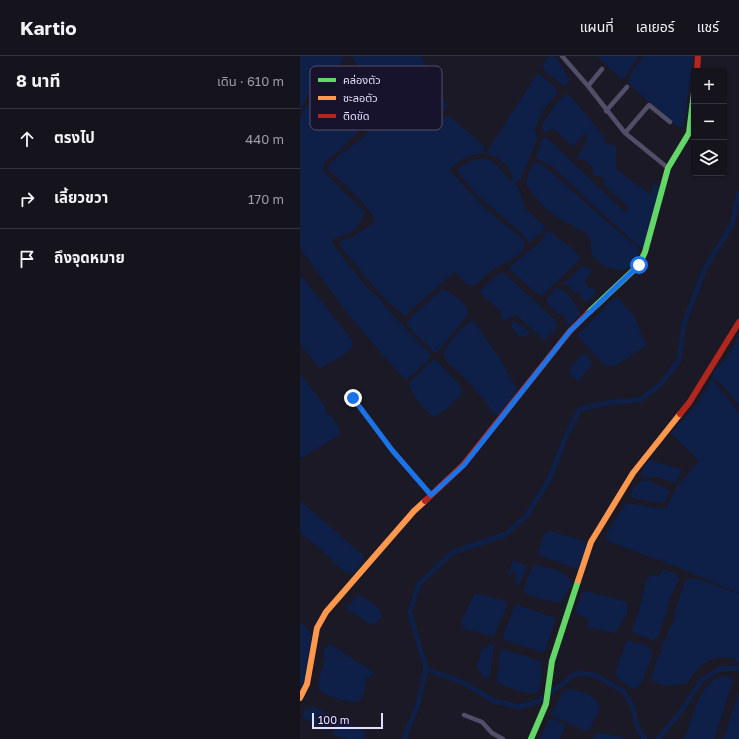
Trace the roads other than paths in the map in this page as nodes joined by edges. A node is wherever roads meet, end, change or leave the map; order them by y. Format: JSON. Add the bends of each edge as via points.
{"nodes":[{"id":1,"x":698,"y":56,"type":"edge"},
{"id":2,"x":564,"y":57,"type":"edge"},
{"id":3,"x":696,"y":68,"type":"edge"},
{"id":4,"x":602,"y":69,"type":"dead end"},
{"id":5,"x":588,"y":86,"type":"junction"},
{"id":6,"x":627,"y":87,"type":"dead end"},
{"id":7,"x":693,"y":104,"type":"edge"},
{"id":8,"x":606,"y":111,"type":"junction"},
{"id":9,"x":670,"y":122,"type":"dead end"},
{"id":10,"x":625,"y":133,"type":"junction"},
{"id":11,"x":668,"y":168,"type":"junction"},
{"id":12,"x":739,"y":322,"type":"edge"},
{"id":13,"x":353,"y":398,"type":"dead end"},
{"id":14,"x":431,"y":495,"type":"junction"},
{"id":15,"x":300,"y":698,"type":"edge"},
{"id":16,"x":464,"y":715,"type":"dead end"},
{"id":17,"x":503,"y":739,"type":"edge"},
{"id":18,"x":531,"y":739,"type":"edge"}],
"edges":[{"from":1,"to":3,"type":"street"},
{"from":2,"to":5,"type":"street"},
{"from":4,"to":5,"type":"street"},
{"from":5,"to":8,"type":"street"},
{"from":6,"to":8,"type":"street"},
{"from":7,"to":11,"type":"street","via":[[689,133]]},
{"from":8,"to":10,"type":"street"},
{"from":9,"to":10,"type":"street","via":[[649,105]]},
{"from":10,"to":11,"type":"street"},
{"from":11,"to":14,"type":"street","via":[[645,252],[639,265],[570,331],[464,465]]},
{"from":12,"to":18,"type":"street","via":[[688,403],[633,474],[591,542],[552,661],[546,704]]},
{"from":13,"to":14,"type":"street","via":[[392,450]]},
{"from":14,"to":15,"type":"street","via":[[326,612],[317,628],[307,684]]},
{"from":16,"to":17,"type":"street","via":[[482,722],[492,733]]}]}
